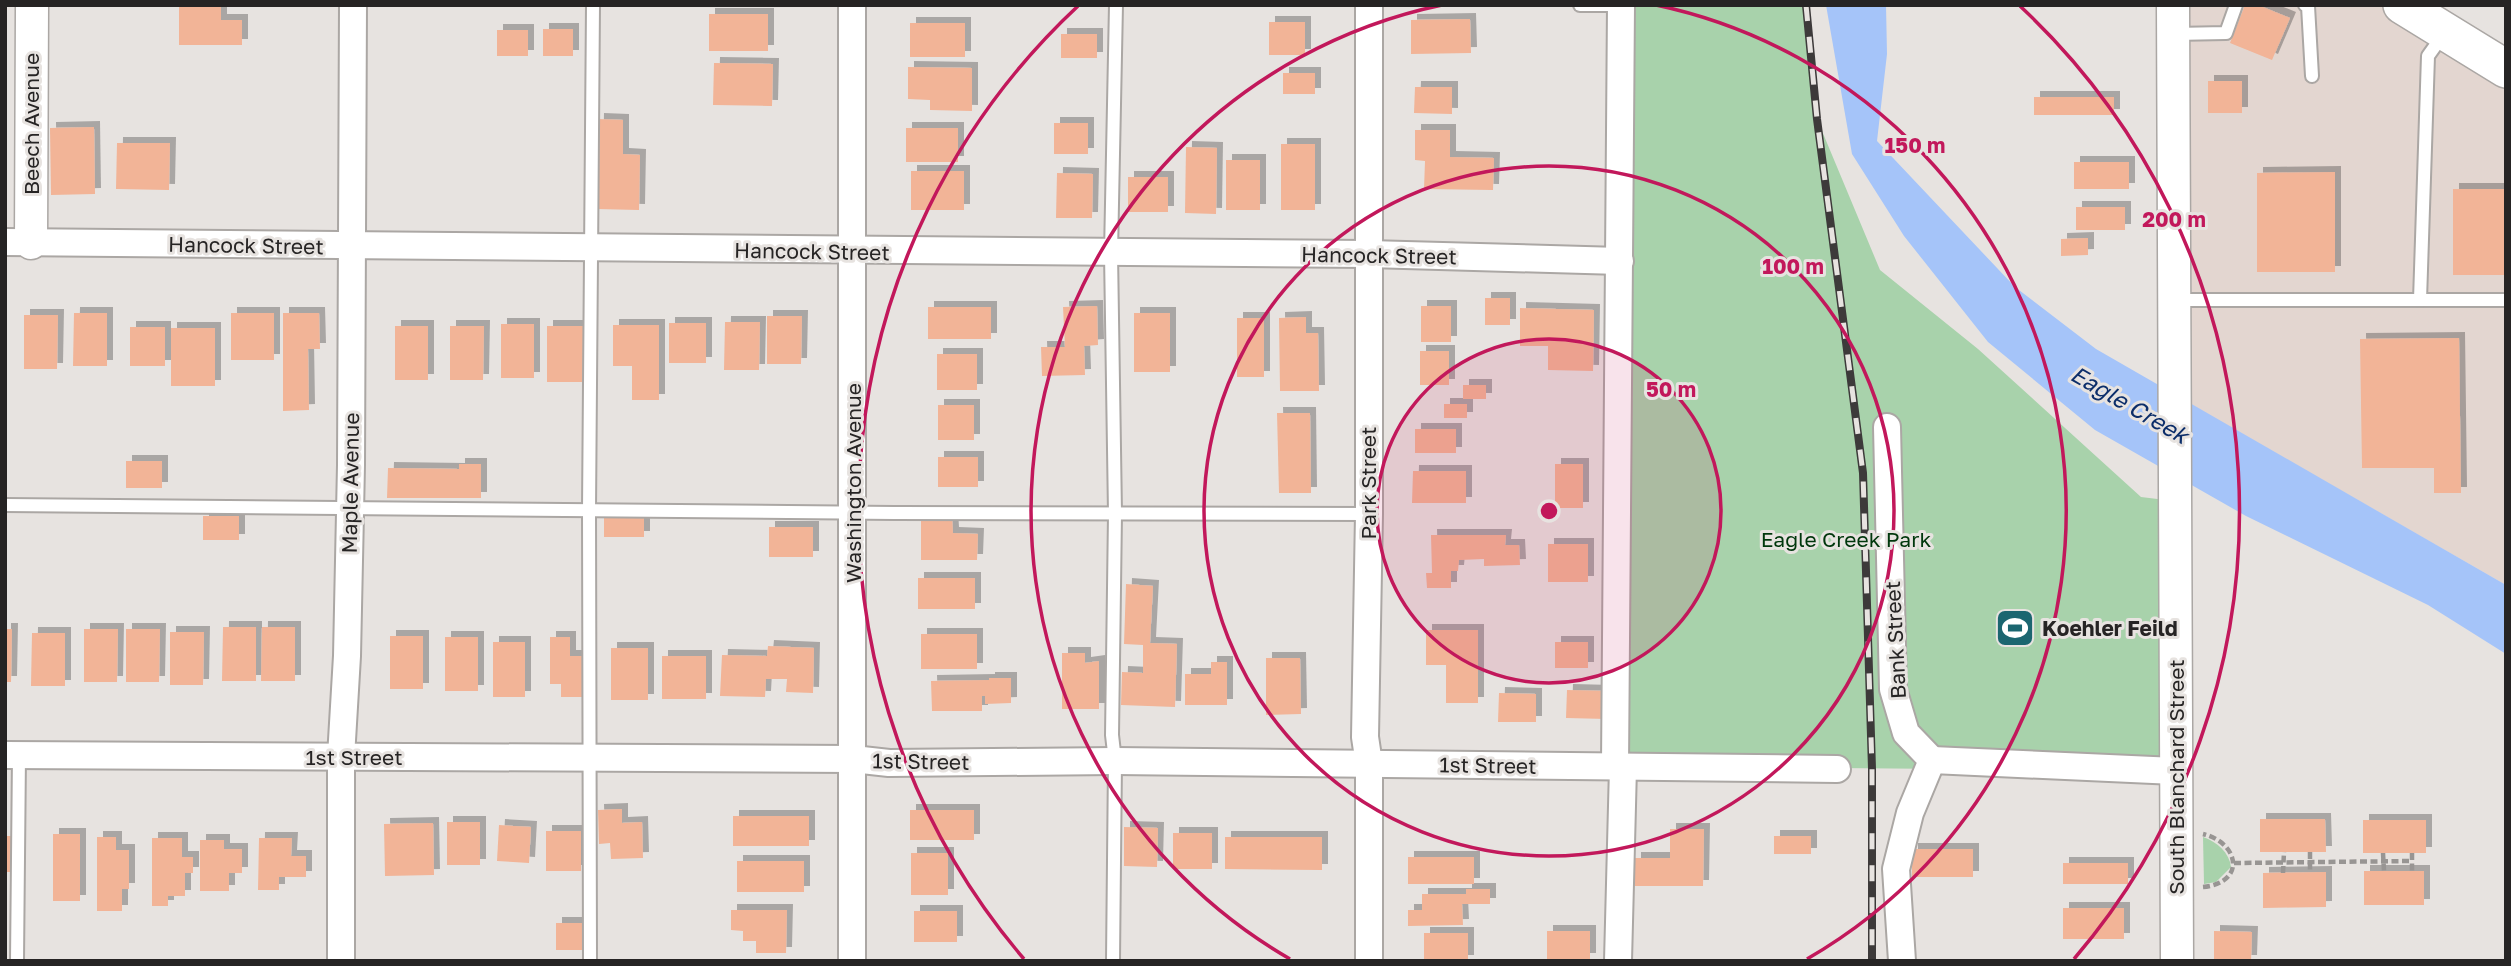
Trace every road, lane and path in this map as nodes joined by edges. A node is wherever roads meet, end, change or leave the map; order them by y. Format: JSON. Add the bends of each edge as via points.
{"nodes":[{"id":1,"x":32,"y":5,"type":"edge"},
{"id":2,"x":353,"y":5,"type":"edge"},
{"id":3,"x":593,"y":5,"type":"edge"},
{"id":4,"x":852,"y":5,"type":"edge"},
{"id":5,"x":1116,"y":5,"type":"edge"},
{"id":6,"x":1369,"y":5,"type":"edge"},
{"id":7,"x":1580,"y":5,"type":"edge"},
{"id":8,"x":1621,"y":5,"type":"edge"},
{"id":9,"x":2236,"y":5,"type":"edge"},
{"id":10,"x":2307,"y":6,"type":"edge"},
{"id":11,"x":2424,"y":15,"type":"edge"},
{"id":12,"x":2173,"y":20,"type":"edge"},
{"id":13,"x":2506,"y":69,"type":"edge"},
{"id":14,"x":2312,"y":76,"type":"dead end"},
{"id":15,"x":18,"y":242,"type":"edge"},
{"id":16,"x":353,"y":247,"type":"junction"},
{"id":17,"x":592,"y":248,"type":"junction"},
{"id":18,"x":853,"y":251,"type":"junction"},
{"id":19,"x":1111,"y":253,"type":"junction"},
{"id":20,"x":1368,"y":254,"type":"junction"},
{"id":21,"x":1620,"y":261,"type":"junction"},
{"id":22,"x":2174,"y":300,"type":"junction"},
{"id":23,"x":2420,"y":300,"type":"junction"},
{"id":24,"x":2506,"y":300,"type":"edge"},
{"id":25,"x":1887,"y":427,"type":"dead end"},
{"id":26,"x":5,"y":505,"type":"edge"},
{"id":27,"x":349,"y":507,"type":"junction"},
{"id":28,"x":589,"y":510,"type":"junction"},
{"id":29,"x":853,"y":513,"type":"junction"},
{"id":30,"x":1115,"y":514,"type":"junction"},
{"id":31,"x":1369,"y":514,"type":"junction"},
{"id":32,"x":12,"y":755,"type":"edge"},
{"id":33,"x":341,"y":757,"type":"junction"},
{"id":34,"x":589,"y":759,"type":"junction"},
{"id":35,"x":853,"y":759,"type":"junction"},
{"id":36,"x":1932,"y":760,"type":"junction"},
{"id":37,"x":1115,"y":761,"type":"junction"},
{"id":38,"x":1369,"y":764,"type":"junction"},
{"id":39,"x":1619,"y":767,"type":"junction"},
{"id":40,"x":1837,"y":769,"type":"dead end"},
{"id":41,"x":2175,"y":771,"type":"junction"},
{"id":42,"x":2202,"y":834,"type":"dead end"},
{"id":43,"x":2284,"y":852,"type":"dead end"},
{"id":44,"x":2310,"y":852,"type":"dead end"},
{"id":45,"x":2383,"y":853,"type":"dead end"},
{"id":46,"x":2412,"y":853,"type":"dead end"},
{"id":47,"x":2412,"y":861,"type":"junction"},
{"id":48,"x":2283,"y":862,"type":"junction"},
{"id":49,"x":2310,"y":862,"type":"junction"},
{"id":50,"x":2383,"y":862,"type":"junction"},
{"id":51,"x":2234,"y":863,"type":"junction"},
{"id":52,"x":2384,"y":871,"type":"dead end"},
{"id":53,"x":2412,"y":871,"type":"dead end"},
{"id":54,"x":2310,"y":872,"type":"dead end"},
{"id":55,"x":2283,"y":873,"type":"dead end"},
{"id":56,"x":2202,"y":887,"type":"dead end"},
{"id":57,"x":17,"y":961,"type":"edge"},
{"id":58,"x":341,"y":961,"type":"edge"},
{"id":59,"x":590,"y":961,"type":"edge"},
{"id":60,"x":852,"y":961,"type":"edge"},
{"id":61,"x":1113,"y":961,"type":"edge"},
{"id":62,"x":1369,"y":961,"type":"edge"},
{"id":63,"x":1618,"y":961,"type":"edge"},
{"id":64,"x":1902,"y":961,"type":"edge"},
{"id":65,"x":2177,"y":961,"type":"edge"}],
"edges":[{"from":1,"to":15,"type":"street","name":"Beech Avenue"},
{"from":2,"to":16,"type":"street","name":"Maple Avenue"},
{"from":3,"to":17,"type":"lane"},
{"from":4,"to":18,"type":"street","name":"Washington Avenue"},
{"from":5,"to":19,"type":"lane"},
{"from":6,"to":20,"type":"street","name":"Park Street"},
{"from":7,"to":8,"type":"lane"},
{"from":8,"to":21,"type":"street"},
{"from":9,"to":12,"type":"lane","via":[[2226,33]]},
{"from":10,"to":14,"type":"lane"},
{"from":11,"to":13,"type":"main road"},
{"from":11,"to":23,"type":"lane","via":[[2428,56]]},
{"from":12,"to":22,"type":"street","name":"South Blanchard Street"},
{"from":15,"to":16,"type":"street","name":"Hancock Street"},
{"from":16,"to":17,"type":"street","name":"Hancock Street"},
{"from":16,"to":27,"type":"street","name":"Maple Avenue"},
{"from":17,"to":18,"type":"street","name":"Hancock Street"},
{"from":17,"to":28,"type":"lane"},
{"from":18,"to":19,"type":"street","name":"Hancock Street"},
{"from":18,"to":29,"type":"street","name":"Washington Avenue"},
{"from":19,"to":20,"type":"street","name":"Hancock Street"},
{"from":19,"to":30,"type":"lane"},
{"from":20,"to":21,"type":"street","name":"Hancock Street"},
{"from":20,"to":31,"type":"street","name":"Park Street"},
{"from":21,"to":39,"type":"street"},
{"from":22,"to":23,"type":"lane"},
{"from":22,"to":41,"type":"street","name":"South Blanchard Street"},
{"from":23,"to":24,"type":"lane"},
{"from":25,"to":36,"type":"street","name":"Bank Street","via":[[1893,689],[1906,733]]},
{"from":26,"to":27,"type":"lane"},
{"from":27,"to":28,"type":"lane"},
{"from":27,"to":33,"type":"street","name":"Maple Avenue"},
{"from":28,"to":29,"type":"lane"},
{"from":28,"to":34,"type":"lane"},
{"from":29,"to":30,"type":"lane"},
{"from":29,"to":35,"type":"street","name":"Washington Avenue"},
{"from":30,"to":31,"type":"lane"},
{"from":30,"to":37,"type":"lane"},
{"from":31,"to":38,"type":"street","name":"Park Street","via":[[1365,737]]},
{"from":32,"to":33,"type":"street","name":"1st Street"},
{"from":32,"to":57,"type":"lane"},
{"from":33,"to":34,"type":"street","name":"1st Street"},
{"from":33,"to":58,"type":"street","name":"Maple Avenue"},
{"from":34,"to":35,"type":"street","name":"1st Street"},
{"from":34,"to":59,"type":"lane"},
{"from":35,"to":37,"type":"street","name":"1st Street"},
{"from":35,"to":60,"type":"street","name":"Washington Avenue"},
{"from":36,"to":41,"type":"street"},
{"from":36,"to":64,"type":"street","via":[[1910,813],[1896,869]]},
{"from":37,"to":38,"type":"street","name":"1st Street"},
{"from":37,"to":61,"type":"lane"},
{"from":38,"to":39,"type":"street","name":"1st Street"},
{"from":38,"to":62,"type":"street","name":"Park Street"},
{"from":39,"to":40,"type":"street","name":"1st Street"},
{"from":39,"to":63,"type":"street"},
{"from":41,"to":65,"type":"street","name":"South Blanchard Street"},
{"from":42,"to":51,"type":"path","via":[[2224,845]]},
{"from":43,"to":48,"type":"path"},
{"from":44,"to":49,"type":"path"},
{"from":45,"to":50,"type":"path"},
{"from":46,"to":47,"type":"path"},
{"from":47,"to":50,"type":"path"},
{"from":47,"to":53,"type":"path"},
{"from":48,"to":49,"type":"path"},
{"from":48,"to":51,"type":"path"},
{"from":48,"to":55,"type":"path"},
{"from":49,"to":50,"type":"path"},
{"from":49,"to":54,"type":"path"},
{"from":50,"to":52,"type":"path"},
{"from":51,"to":56,"type":"path","via":[[2224,880]]}]}
